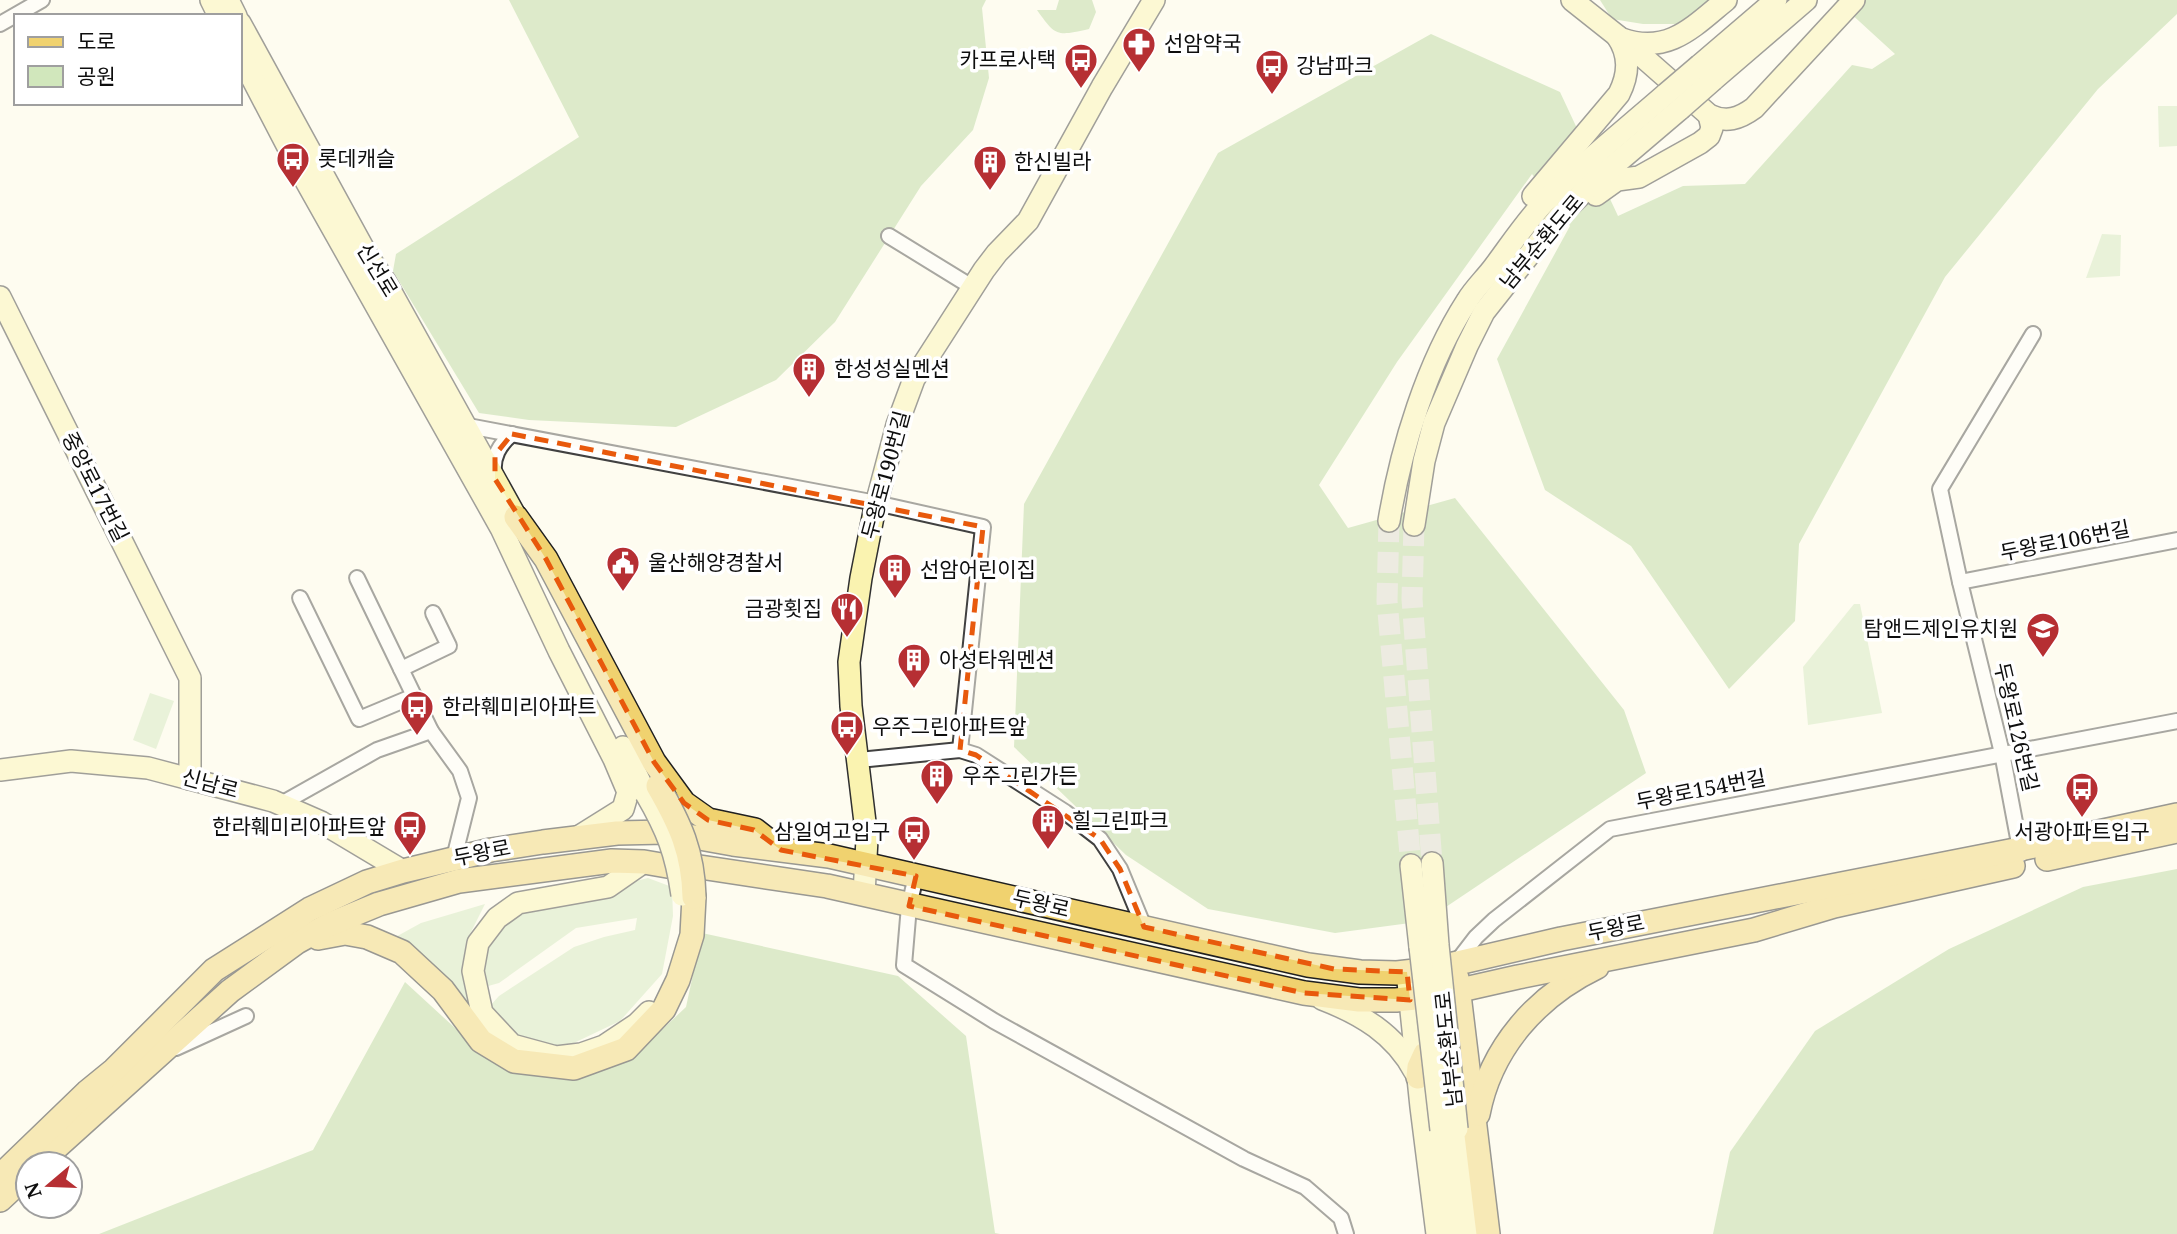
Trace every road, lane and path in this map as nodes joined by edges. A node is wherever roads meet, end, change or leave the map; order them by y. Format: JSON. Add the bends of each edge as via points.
{"nodes":[{"id":1,"x":42,"y":0,"type":"edge"},
{"id":2,"x":1154,"y":0,"type":"edge"},
{"id":3,"x":1572,"y":0,"type":"edge"},
{"id":4,"x":1726,"y":0,"type":"edge"},
{"id":5,"x":1776,"y":0,"type":"edge"},
{"id":6,"x":1806,"y":0,"type":"edge"},
{"id":7,"x":1854,"y":0,"type":"edge"},
{"id":8,"x":18,"y":14,"type":"edge"},
{"id":9,"x":242,"y":27,"type":"edge"},
{"id":10,"x":1617,"y":36,"type":"junction"},
{"id":11,"x":242,"y":59,"type":"edge"},
{"id":12,"x":1707,"y":73,"type":"junction"},
{"id":13,"x":1673,"y":101,"type":"junction"},
{"id":14,"x":1709,"y":115,"type":"junction"},
{"id":15,"x":889,"y":236,"type":"dead end"},
{"id":16,"x":1534,"y":247,"type":"junction"},
{"id":17,"x":972,"y":287,"type":"junction"},
{"id":18,"x":0,"y":297,"type":"edge"},
{"id":19,"x":2034,"y":334,"type":"dead end"},
{"id":20,"x":1449,"y":335,"type":"junction"},
{"id":21,"x":441,"y":421,"type":"junction"},
{"id":22,"x":464,"y":425,"type":"junction"},
{"id":23,"x":512,"y":434,"type":"junction"},
{"id":24,"x":495,"y":479,"type":"junction"},
{"id":25,"x":876,"y":503,"type":"junction"},
{"id":26,"x":1389,"y":521,"type":"tunnel mouth"},
{"id":27,"x":509,"y":523,"type":"junction"},
{"id":28,"x":1414,"y":524,"type":"tunnel mouth"},
{"id":29,"x":2177,"y":540,"type":"edge"},
{"id":30,"x":357,"y":578,"type":"dead end"},
{"id":31,"x":1960,"y":582,"type":"junction"},
{"id":32,"x":300,"y":598,"type":"dead end"},
{"id":33,"x":433,"y":613,"type":"dead end"},
{"id":34,"x":401,"y":669,"type":"junction"},
{"id":35,"x":414,"y":696,"type":"junction"},
{"id":36,"x":2177,"y":721,"type":"edge"},
{"id":37,"x":431,"y":731,"type":"junction"},
{"id":38,"x":960,"y":750,"type":"junction"},
{"id":39,"x":2002,"y":753,"type":"junction"},
{"id":40,"x":859,"y":760,"type":"junction"},
{"id":41,"x":0,"y":770,"type":"edge"},
{"id":42,"x":190,"y":779,"type":"junction"},
{"id":43,"x":281,"y":804,"type":"junction"},
{"id":44,"x":2177,"y":815,"type":"edge"},
{"id":45,"x":2177,"y":831,"type":"edge"},
{"id":46,"x":575,"y":839,"type":"junction"},
{"id":47,"x":781,"y":850,"type":"junction"},
{"id":48,"x":2022,"y":856,"type":"junction"},
{"id":49,"x":454,"y":858,"type":"junction"},
{"id":50,"x":644,"y":862,"type":"junction"},
{"id":51,"x":1421,"y":864,"type":"tunnel mouth"},
{"id":52,"x":867,"y":865,"type":"junction"},
{"id":53,"x":403,"y":872,"type":"junction"},
{"id":54,"x":916,"y":876,"type":"junction"},
{"id":55,"x":864,"y":894,"type":"junction"},
{"id":56,"x":688,"y":896,"type":"junction"},
{"id":57,"x":909,"y":906,"type":"junction"},
{"id":58,"x":1144,"y":927,"type":"junction"},
{"id":59,"x":298,"y":942,"type":"junction"},
{"id":60,"x":1629,"y":954,"type":"junction"},
{"id":61,"x":1456,"y":964,"type":"junction"},
{"id":62,"x":1407,"y":972,"type":"junction"},
{"id":63,"x":1459,"y":991,"type":"junction"},
{"id":64,"x":1304,"y":993,"type":"junction"},
{"id":65,"x":1410,"y":1000,"type":"junction"},
{"id":66,"x":246,"y":1016,"type":"dead end"},
{"id":67,"x":156,"y":1057,"type":"junction"},
{"id":68,"x":1468,"y":1071,"type":"junction"},
{"id":69,"x":1418,"y":1077,"type":"junction"},
{"id":70,"x":1458,"y":1132,"type":"junction"},
{"id":71,"x":53,"y":1150,"type":"edge"},
{"id":72,"x":0,"y":1176,"type":"edge"},
{"id":73,"x":14,"y":1187,"type":"edge"},
{"id":74,"x":0,"y":1200,"type":"edge"},
{"id":75,"x":1346,"y":1234,"type":"edge"},
{"id":76,"x":1437,"y":1234,"type":"edge"},
{"id":77,"x":1454,"y":1234,"type":"edge"},
{"id":78,"x":1470,"y":1234,"type":"edge"},
{"id":79,"x":1488,"y":1234,"type":"edge"}],
"edges":[{"from":1,"to":8,"type":"street"},
{"from":2,"to":17,"type":"main road","name":"두왕로190번길","via":[[1028,221]]},
{"from":3,"to":10,"type":"main road"},
{"from":4,"to":10,"type":"main road","via":[[1672,40],[1644,44]]},
{"from":5,"to":12,"type":"main road","name":"남부순환도로"},
{"from":6,"to":12,"type":"main road","name":"남부순환도로"},
{"from":7,"to":14,"type":"main road","via":[[1754,108],[1731,120]]},
{"from":9,"to":22,"type":"main road","name":"신선로"},
{"from":10,"to":14,"type":"main road"},
{"from":10,"to":20,"type":"main road","via":[[1628,65],[1619,94],[1503,236]]},
{"from":11,"to":21,"type":"main road","name":"신선로"},
{"from":12,"to":13,"type":"main road","name":"남부순환도로","bridge":true},
{"from":13,"to":16,"type":"main road","name":"남부순환도로"},
{"from":13,"to":20,"type":"main road","name":"남부순환도로","via":[[1548,198],[1467,300]]},
{"from":14,"to":16,"type":"main road","via":[[1712,128],[1705,139],[1639,177],[1617,180]]},
{"from":15,"to":17,"type":"street"},
{"from":16,"to":28,"type":"main road","name":"남부순환도로","via":[[1484,313],[1448,388],[1424,461]]},
{"from":17,"to":25,"type":"main road","name":"두왕로190번길","via":[[914,379]]},
{"from":18,"to":42,"type":"main road","name":"중앙로17번길","via":[[190,677]]},
{"from":19,"to":31,"type":"street","name":"두왕로126번길","via":[[1940,489]]},
{"from":20,"to":26,"type":"main road","name":"남부순환도로","via":[[1413,418]]},
{"from":21,"to":22,"type":"street"},
{"from":21,"to":27,"type":"main road","name":"신선로"},
{"from":22,"to":23,"type":"street"},
{"from":22,"to":24,"type":"main road","name":"신선로"},
{"from":23,"to":24,"type":"street","via":[[495,455]]},
{"from":23,"to":25,"type":"street"},
{"from":24,"to":27,"type":"main road","name":"신선로"},
{"from":25,"to":38,"type":"street","via":[[983,527]]},
{"from":25,"to":40,"type":"main road","name":"두왕로190번길","via":[[849,662]]},
{"from":27,"to":46,"type":"main road","via":[[559,651],[628,792],[623,809]]},
{"from":27,"to":47,"type":"main road","via":[[546,559],[654,762],[684,803],[708,820],[755,831]]},
{"from":27,"to":56,"type":"main road","bridge":true,"via":[[539,569],[652,790],[677,818],[690,851]]},
{"from":29,"to":31,"type":"street","name":"두왕로106번길"},
{"from":30,"to":34,"type":"street"},
{"from":31,"to":39,"type":"street","name":"두왕로126번길"},
{"from":32,"to":35,"type":"street","via":[[359,719]]},
{"from":33,"to":34,"type":"street","via":[[449,646]]},
{"from":34,"to":35,"type":"street"},
{"from":35,"to":37,"type":"street"},
{"from":36,"to":39,"type":"street"},
{"from":37,"to":43,"type":"street","via":[[377,750]]},
{"from":37,"to":49,"type":"street","via":[[460,771],[470,798]]},
{"from":38,"to":40,"type":"street"},
{"from":38,"to":58,"type":"street","via":[[976,755],[1100,839],[1121,869]]},
{"from":39,"to":48,"type":"street","name":"두왕로126번길"},
{"from":39,"to":61,"type":"street","name":"두왕로154번길","via":[[1610,829],[1494,920]]},
{"from":40,"to":52,"type":"main road","name":"두왕로190번길"},
{"from":41,"to":42,"type":"main road","name":"신남로","via":[[71,761],[107,762]]},
{"from":42,"to":43,"type":"main road","name":"신남로"},
{"from":43,"to":53,"type":"main road","name":"신남로","via":[[321,822]]},
{"from":44,"to":48,"type":"main road","name":"두왕로"},
{"from":45,"to":48,"type":"main road","name":"두왕로"},
{"from":46,"to":47,"type":"main road","name":"두왕로","via":[[666,832]]},
{"from":46,"to":49,"type":"main road","name":"두왕로"},
{"from":47,"to":52,"type":"main road","name":"두왕로"},
{"from":48,"to":60,"type":"main road","name":"두왕로","via":[[1754,930]]},
{"from":48,"to":61,"type":"main road","name":"두왕로","via":[[1562,939]]},
{"from":49,"to":53,"type":"main road","name":"두왕로"},
{"from":50,"to":55,"type":"main road","name":"두왕로","via":[[760,874]]},
{"from":50,"to":56,"type":"main road","via":[[608,887],[518,903],[497,918],[478,943],[473,971],[482,1013],[512,1045],[556,1057],[581,1054],[604,1046],[637,1024],[653,1008],[669,980]]},
{"from":50,"to":59,"type":"main road","name":"두왕로","via":[[612,861],[459,881],[379,904]]},
{"from":51,"to":70,"type":"main road","name":"남부순환도로","bridge":true},
{"from":52,"to":54,"type":"main road","name":"두왕로"},
{"from":52,"to":55,"type":"main road","name":"두왕로190번길"},
{"from":53,"to":72,"type":"main road","name":"두왕로","via":[[367,882],[310,909],[214,970]]},
{"from":54,"to":57,"type":"street"},
{"from":54,"to":58,"type":"main road","name":"두왕로"},
{"from":55,"to":57,"type":"main road","name":"두왕로"},
{"from":56,"to":59,"type":"main road","via":[[692,935],[664,1009],[626,1049],[574,1068],[514,1061],[481,1041],[443,990],[402,952],[345,933]]},
{"from":57,"to":64,"type":"main road","name":"두왕로"},
{"from":57,"to":75,"type":"street","via":[[904,965],[993,1021],[1244,1159],[1305,1187],[1341,1218]]},
{"from":58,"to":62,"type":"main road","name":"두왕로","via":[[1334,970]]},
{"from":59,"to":67,"type":"main road","name":"두왕로","via":[[230,990]]},
{"from":60,"to":63,"type":"main road","name":"두왕로"},
{"from":60,"to":70,"type":"main road","via":[[1559,989],[1537,1007],[1500,1053],[1481,1101]]},
{"from":61,"to":62,"type":"main road","name":"두왕로"},
{"from":61,"to":63,"type":"main road"},
{"from":61,"to":65,"type":"street","name":"두왕로154번길","via":[[1429,992]]},
{"from":62,"to":65,"type":"main road"},
{"from":63,"to":65,"type":"main road","name":"두왕로"},
{"from":63,"to":68,"type":"main road"},
{"from":64,"to":65,"type":"main road","name":"두왕로"},
{"from":64,"to":69,"type":"main road","via":[[1354,1013],[1381,1030]]},
{"from":65,"to":69,"type":"main road"},
{"from":66,"to":67,"type":"street"},
{"from":67,"to":71,"type":"main road","name":"두왕로"},
{"from":68,"to":69,"type":"main road","via":[[1459,1055],[1438,1048],[1425,1054]]},
{"from":68,"to":70,"type":"main road"},
{"from":69,"to":76,"type":"main road"},
{"from":70,"to":77,"type":"main road","name":"남부순환도로"},
{"from":70,"to":78,"type":"main road","name":"남부순환도로"},
{"from":70,"to":79,"type":"main road"},
{"from":73,"to":74,"type":"main road"}]}
